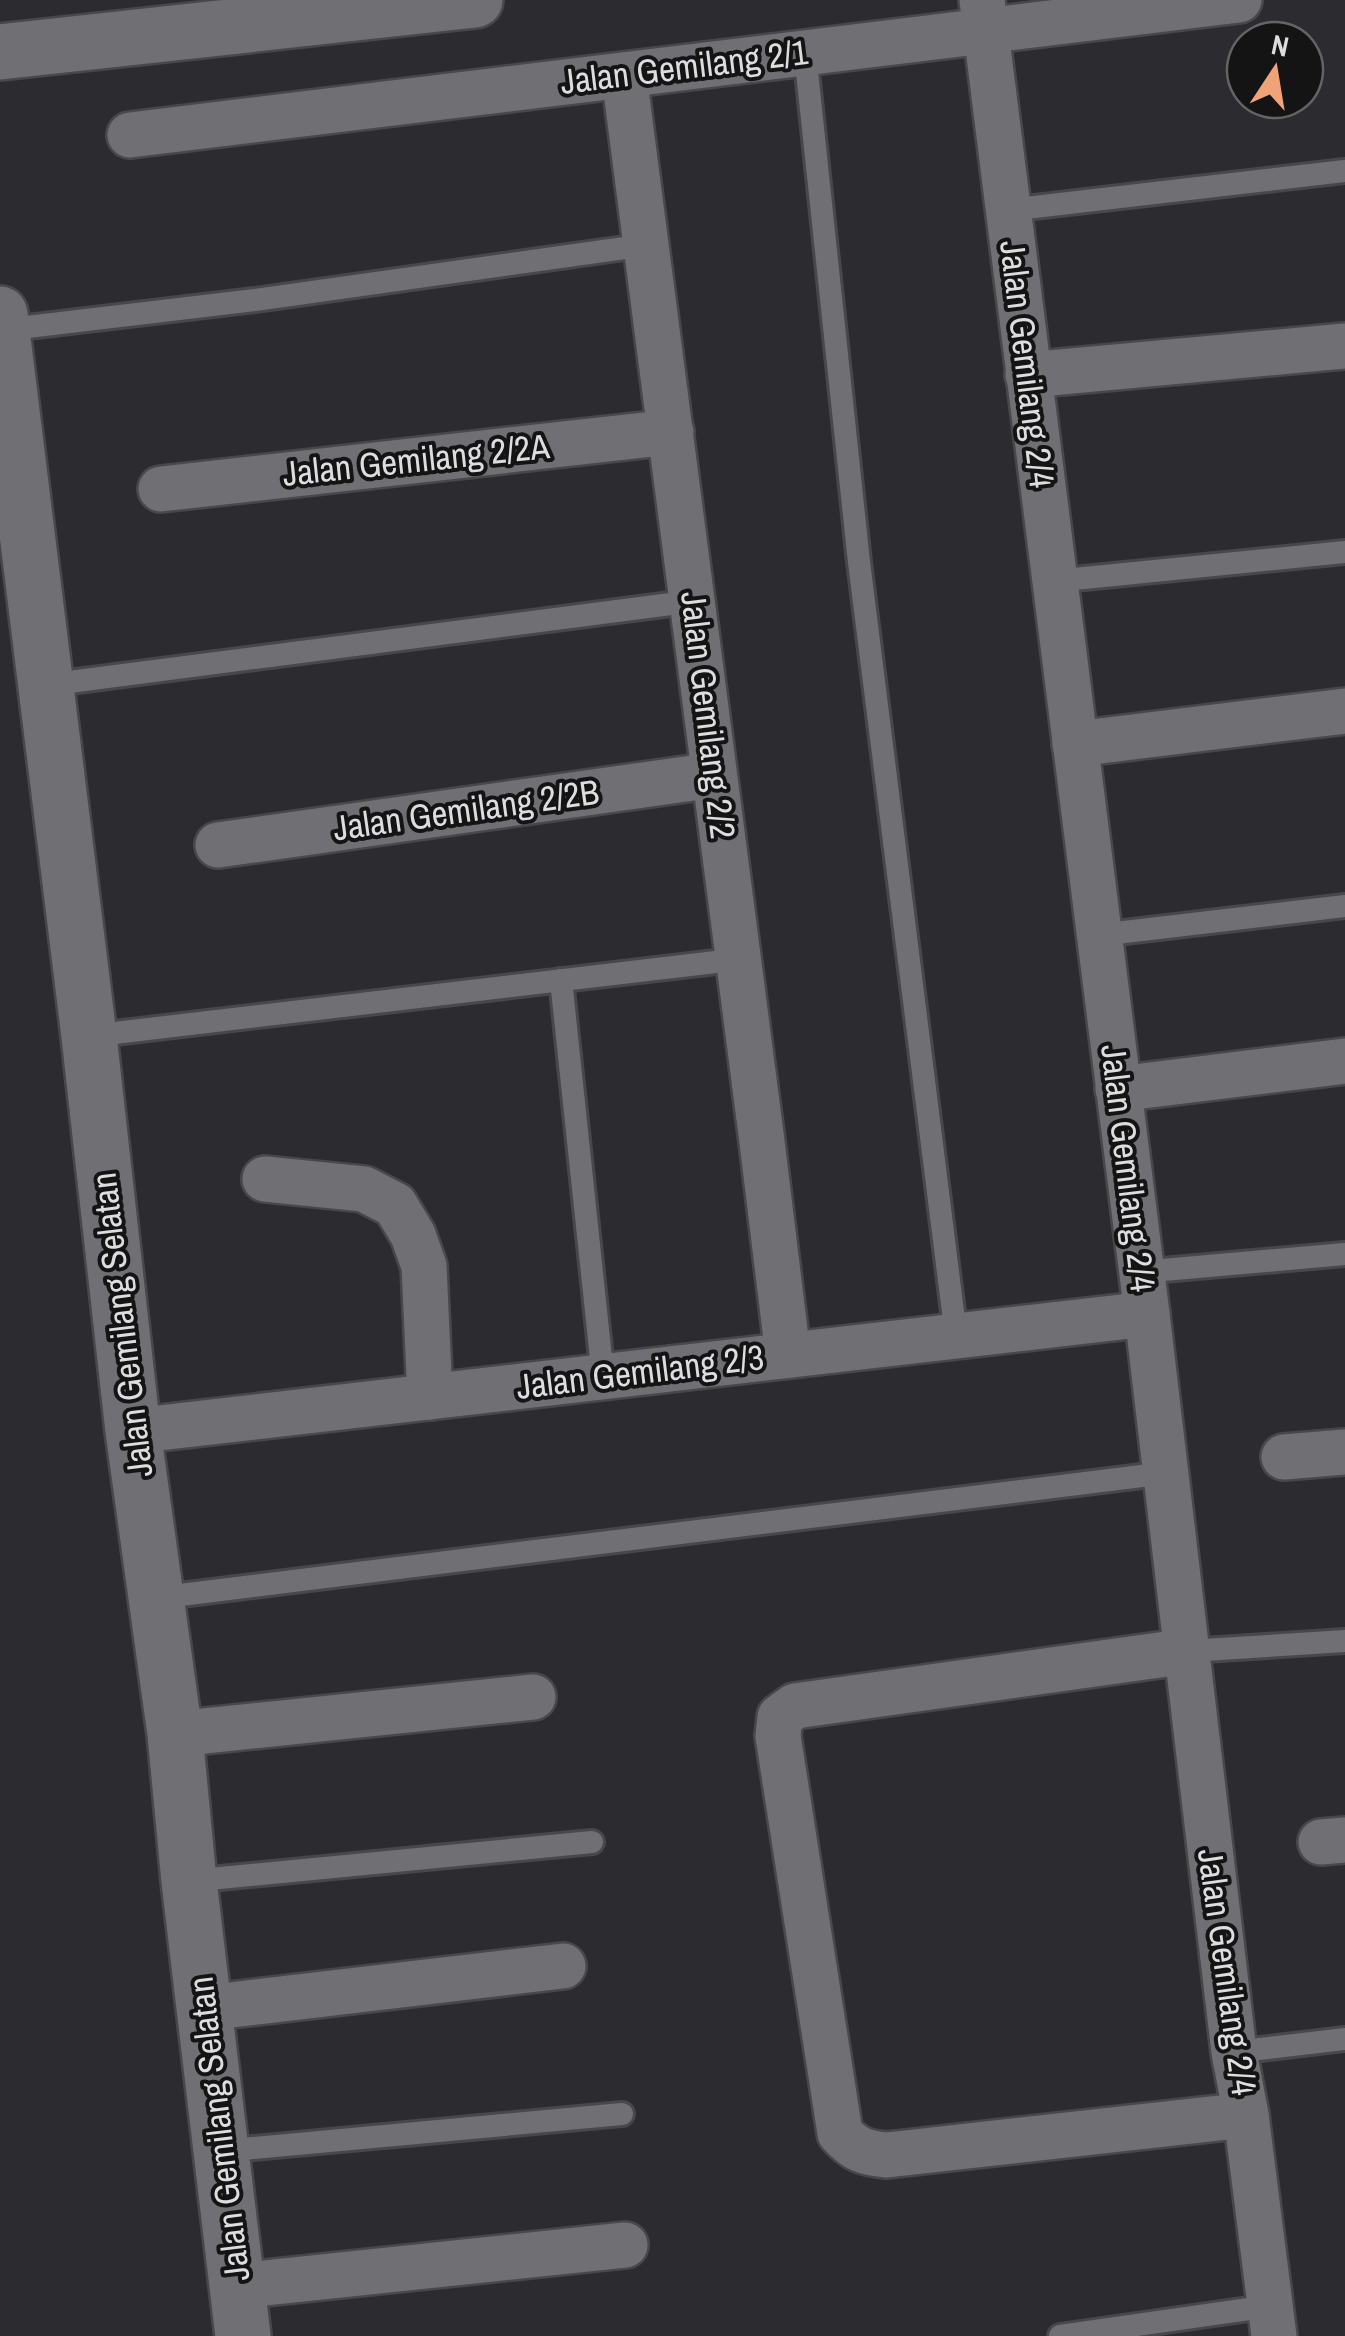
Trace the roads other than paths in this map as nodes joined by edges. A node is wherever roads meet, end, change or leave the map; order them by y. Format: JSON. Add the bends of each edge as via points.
{"nodes":[{"id":1,"x":475,"y":0,"type":"edge"},
{"id":2,"x":1239,"y":0,"type":"edge"},
{"id":3,"x":984,"y":15,"type":"edge"},
{"id":4,"x":0,"y":52,"type":"edge"},
{"id":5,"x":805,"y":53,"type":"junction"},
{"id":6,"x":624,"y":75,"type":"junction"},
{"id":7,"x":130,"y":134,"type":"dead end"},
{"id":8,"x":1345,"y":171,"type":"edge"},
{"id":9,"x":1008,"y":210,"type":"junction"},
{"id":10,"x":646,"y":245,"type":"junction"},
{"id":11,"x":1,"y":322,"type":"edge"},
{"id":12,"x":1345,"y":346,"type":"edge"},
{"id":13,"x":1028,"y":376,"type":"junction"},
{"id":14,"x":672,"y":432,"type":"junction"},
{"id":15,"x":161,"y":489,"type":"dead end"},
{"id":16,"x":1345,"y":552,"type":"edge"},
{"id":17,"x":1054,"y":581,"type":"junction"},
{"id":18,"x":694,"y":601,"type":"junction"},
{"id":19,"x":46,"y":685,"type":"junction"},
{"id":20,"x":1345,"y":711,"type":"edge"},
{"id":21,"x":1075,"y":744,"type":"junction"},
{"id":22,"x":714,"y":775,"type":"junction"},
{"id":23,"x":218,"y":845,"type":"dead end"},
{"id":24,"x":1345,"y":906,"type":"edge"},
{"id":25,"x":1098,"y":935,"type":"junction"},
{"id":26,"x":741,"y":960,"type":"junction"},
{"id":27,"x":561,"y":980,"type":"junction"},
{"id":28,"x":89,"y":1036,"type":"junction"},
{"id":29,"x":1345,"y":1061,"type":"edge"},
{"id":30,"x":1118,"y":1089,"type":"junction"},
{"id":31,"x":265,"y":1180,"type":"dead end"},
{"id":32,"x":1345,"y":1254,"type":"edge"},
{"id":33,"x":1143,"y":1293,"type":"junction"},
{"id":34,"x":956,"y":1336,"type":"junction"},
{"id":35,"x":788,"y":1355,"type":"junction"},
{"id":36,"x":603,"y":1377,"type":"junction"},
{"id":37,"x":430,"y":1396,"type":"junction"},
{"id":38,"x":133,"y":1431,"type":"junction"},
{"id":39,"x":1345,"y":1452,"type":"edge"},
{"id":40,"x":1284,"y":1457,"type":"dead end"},
{"id":41,"x":1166,"y":1473,"type":"junction"},
{"id":42,"x":156,"y":1598,"type":"junction"},
{"id":43,"x":1345,"y":1640,"type":"edge"},
{"id":44,"x":1188,"y":1652,"type":"junction"},
{"id":45,"x":533,"y":1697,"type":"dead end"},
{"id":46,"x":174,"y":1734,"type":"junction"},
{"id":47,"x":592,"y":1842,"type":"dead end"},
{"id":48,"x":190,"y":1882,"type":"junction"},
{"id":49,"x":564,"y":1966,"type":"dead end"},
{"id":50,"x":206,"y":2008,"type":"junction"},
{"id":51,"x":1345,"y":2039,"type":"edge"},
{"id":52,"x":1234,"y":2052,"type":"junction"},
{"id":53,"x":622,"y":2114,"type":"dead end"},
{"id":54,"x":1246,"y":2114,"type":"junction"},
{"id":55,"x":220,"y":2152,"type":"junction"},
{"id":56,"x":624,"y":2244,"type":"dead end"},
{"id":57,"x":240,"y":2311,"type":"edge"},
{"id":58,"x":1272,"y":2321,"type":"edge"},
{"id":59,"x":1060,"y":2336,"type":"edge"}],
"edges":[{"from":1,"to":4,"type":"street"},
{"from":2,"to":3,"type":"street","name":"Jalan Gemilang 2/1"},
{"from":3,"to":5,"type":"street","name":"Jalan Gemilang 2/1"},
{"from":3,"to":9,"type":"street","name":"Jalan Gemilang 2/4"},
{"from":5,"to":6,"type":"street","name":"Jalan Gemilang 2/1"},
{"from":5,"to":34,"type":"lane","via":[[859,562]]},
{"from":6,"to":7,"type":"street","name":"Jalan Gemilang 2/1"},
{"from":6,"to":10,"type":"street","name":"Jalan Gemilang 2/2"},
{"from":8,"to":9,"type":"lane"},
{"from":9,"to":13,"type":"street","name":"Jalan Gemilang 2/4"},
{"from":10,"to":11,"type":"lane","via":[[255,300]]},
{"from":10,"to":14,"type":"street","name":"Jalan Gemilang 2/2"},
{"from":11,"to":19,"type":"street","name":"Jalan Gemilang Selatan"},
{"from":12,"to":13,"type":"street"},
{"from":13,"to":17,"type":"street","name":"Jalan Gemilang 2/4"},
{"from":14,"to":15,"type":"street","name":"Jalan Gemilang 2/2A"},
{"from":14,"to":18,"type":"street","name":"Jalan Gemilang 2/2"},
{"from":16,"to":17,"type":"lane"},
{"from":17,"to":21,"type":"street","name":"Jalan Gemilang 2/4"},
{"from":18,"to":19,"type":"lane"},
{"from":18,"to":22,"type":"street","name":"Jalan Gemilang 2/2"},
{"from":19,"to":28,"type":"street","name":"Jalan Gemilang Selatan"},
{"from":20,"to":21,"type":"street"},
{"from":21,"to":25,"type":"street","name":"Jalan Gemilang 2/4"},
{"from":22,"to":23,"type":"street","name":"Jalan Gemilang 2/2B"},
{"from":22,"to":26,"type":"street","name":"Jalan Gemilang 2/2"},
{"from":24,"to":25,"type":"lane"},
{"from":25,"to":30,"type":"street","name":"Jalan Gemilang 2/4"},
{"from":26,"to":27,"type":"lane"},
{"from":26,"to":35,"type":"street","name":"Jalan Gemilang 2/2"},
{"from":27,"to":28,"type":"lane"},
{"from":27,"to":36,"type":"lane"},
{"from":28,"to":38,"type":"street","name":"Jalan Gemilang Selatan"},
{"from":29,"to":30,"type":"street"},
{"from":30,"to":33,"type":"street","name":"Jalan Gemilang 2/4"},
{"from":31,"to":37,"type":"street","via":[[364,1189],[396,1204],[424,1266]]},
{"from":32,"to":33,"type":"lane"},
{"from":33,"to":34,"type":"street","name":"Jalan Gemilang 2/3"},
{"from":33,"to":41,"type":"street","name":"Jalan Gemilang 2/4"},
{"from":34,"to":35,"type":"street","name":"Jalan Gemilang 2/3"},
{"from":35,"to":36,"type":"street","name":"Jalan Gemilang 2/3"},
{"from":36,"to":37,"type":"street","name":"Jalan Gemilang 2/3"},
{"from":37,"to":38,"type":"street","name":"Jalan Gemilang 2/3"},
{"from":38,"to":42,"type":"street","name":"Jalan Gemilang Selatan"},
{"from":39,"to":40,"type":"street"},
{"from":41,"to":42,"type":"lane"},
{"from":41,"to":44,"type":"street","name":"Jalan Gemilang 2/4"},
{"from":42,"to":46,"type":"street","name":"Jalan Gemilang Selatan"},
{"from":43,"to":44,"type":"lane"},
{"from":44,"to":52,"type":"street","name":"Jalan Gemilang 2/4"},
{"from":44,"to":54,"type":"street","via":[[794,1706],[780,1717],[778,1736],[840,2134],[853,2148],[887,2154]]},
{"from":45,"to":46,"type":"street"},
{"from":46,"to":48,"type":"street","name":"Jalan Gemilang Selatan"},
{"from":47,"to":48,"type":"lane"},
{"from":48,"to":50,"type":"street","name":"Jalan Gemilang Selatan"},
{"from":49,"to":50,"type":"street"},
{"from":50,"to":55,"type":"street","name":"Jalan Gemilang Selatan"},
{"from":51,"to":52,"type":"lane"},
{"from":52,"to":54,"type":"street","name":"Jalan Gemilang 2/4"},
{"from":53,"to":55,"type":"lane"},
{"from":54,"to":58,"type":"street","name":"Jalan Gemilang 2/4"},
{"from":55,"to":57,"type":"street","name":"Jalan Gemilang Selatan"},
{"from":56,"to":57,"type":"street"},
{"from":58,"to":59,"type":"lane"}]}
